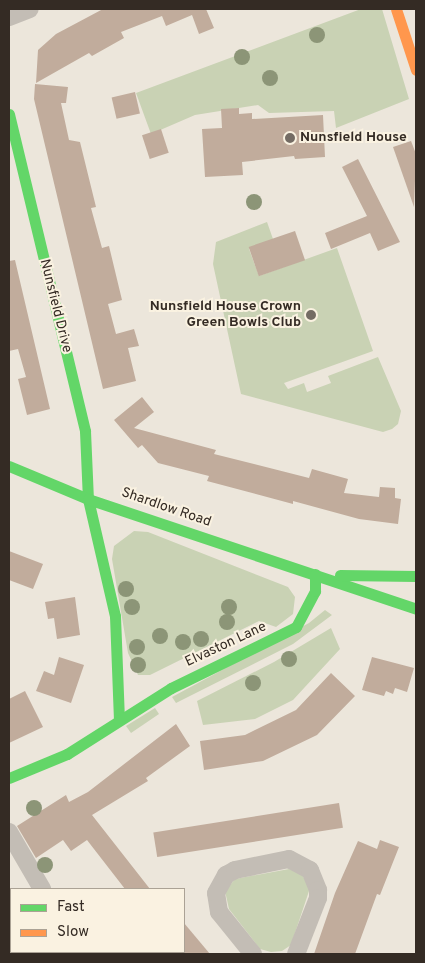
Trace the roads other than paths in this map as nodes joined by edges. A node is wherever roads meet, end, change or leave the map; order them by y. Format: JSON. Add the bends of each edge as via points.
{"nodes":[{"id":1,"x":30,"y":9,"type":"edge"},
{"id":2,"x":396,"y":9,"type":"edge"},
{"id":3,"x":9,"y":17,"type":"edge"},
{"id":4,"x":416,"y":70,"type":"edge"},
{"id":5,"x":9,"y":114,"type":"edge"},
{"id":6,"x":9,"y":466,"type":"edge"},
{"id":7,"x":88,"y":499,"type":"junction"},
{"id":8,"x":315,"y":574,"type":"junction"},
{"id":9,"x":416,"y":576,"type":"edge"},
{"id":10,"x":416,"y":609,"type":"edge"},
{"id":11,"x":119,"y":719,"type":"junction"},
{"id":12,"x":9,"y":778,"type":"edge"},
{"id":13,"x":9,"y":832,"type":"edge"},
{"id":14,"x":41,"y":888,"type":"edge"},
{"id":15,"x":253,"y":954,"type":"edge"},
{"id":16,"x":296,"y":954,"type":"edge"}],
"edges":[{"from":1,"to":3,"type":"street"},
{"from":2,"to":4,"type":"street"},
{"from":5,"to":7,"type":"street","name":"Nunsfield Drive","via":[[85,431]]},
{"from":6,"to":7,"type":"street","name":"Shardlow Road"},
{"from":7,"to":8,"type":"street","name":"Shardlow Road"},
{"from":7,"to":11,"type":"street","via":[[115,616]]},
{"from":8,"to":9,"type":"street","name":"Shardlow Road"},
{"from":8,"to":10,"type":"street","name":"Shardlow Road"},
{"from":8,"to":11,"type":"street","name":"Elvaston Lane","via":[[315,591],[296,627],[172,688]]},
{"from":11,"to":12,"type":"street","name":"Elvaston Lane","via":[[67,754]]},
{"from":13,"to":14,"type":"street"},
{"from":15,"to":16,"type":"street","via":[[220,912],[216,903],[218,888],[226,875],[235,870],[289,860],[310,870],[318,890],[318,898]]}]}
